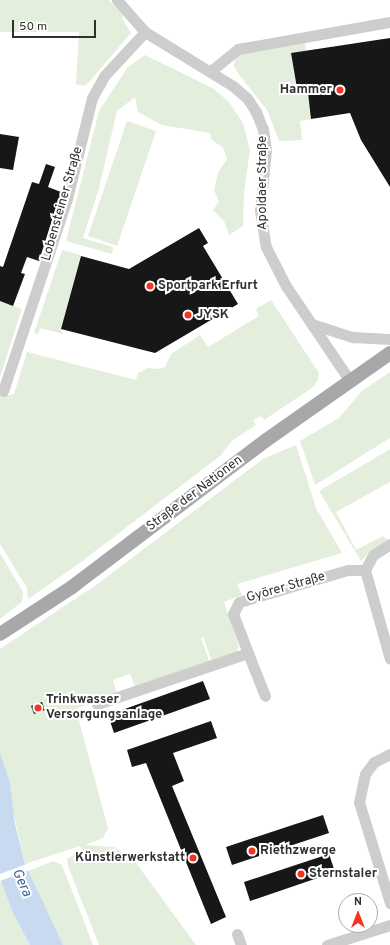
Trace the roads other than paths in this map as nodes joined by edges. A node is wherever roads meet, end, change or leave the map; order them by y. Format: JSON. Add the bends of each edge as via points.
{"nodes":[{"id":1,"x":117,"y":0,"type":"edge"},
{"id":2,"x":390,"y":22,"type":"edge"},
{"id":3,"x":145,"y":32,"type":"junction"},
{"id":4,"x":212,"y":70,"type":"junction"},
{"id":5,"x":315,"y":325,"type":"junction"},
{"id":6,"x":390,"y":339,"type":"edge"},
{"id":7,"x":390,"y":353,"type":"edge"},
{"id":8,"x":350,"y":381,"type":"junction"},
{"id":9,"x":3,"y":391,"type":"dead end"},
{"id":10,"x":390,"y":544,"type":"edge"},
{"id":11,"x":365,"y":570,"type":"junction"},
{"id":12,"x":0,"y":634,"type":"edge"},
{"id":13,"x":248,"y":653,"type":"junction"},
{"id":14,"x":390,"y":660,"type":"edge"},
{"id":15,"x":265,"y":696,"type":"dead end"},
{"id":16,"x":97,"y":704,"type":"dead end"},
{"id":17,"x":390,"y":754,"type":"edge"},
{"id":18,"x":390,"y":904,"type":"edge"},
{"id":19,"x":390,"y":925,"type":"edge"},
{"id":20,"x":327,"y":945,"type":"edge"}],
"edges":[{"from":1,"to":3,"type":"street","name":"Apoldaer Straße"},
{"from":2,"to":4,"type":"street","via":[[238,49]]},
{"from":3,"to":4,"type":"street","name":"Apoldaer Straße"},
{"from":3,"to":9,"type":"street","name":"Lobensteiner Straße","via":[[105,75],[92,98],[68,200]]},
{"from":4,"to":5,"type":"street","name":"Apoldaer Straße","via":[[247,98],[264,129],[266,150],[260,210],[266,247],[286,286]]},
{"from":5,"to":6,"type":"street","via":[[352,337]]},
{"from":5,"to":8,"type":"street","name":"Apoldaer Straße"},
{"from":7,"to":8,"type":"main road","name":"Straße der Nationen"},
{"from":8,"to":12,"type":"main road","name":"Straße der Nationen","via":[[258,446],[72,587]]},
{"from":10,"to":11,"type":"street","via":[[372,555]]},
{"from":11,"to":13,"type":"street","name":"Györer Straße","via":[[348,570],[239,602],[233,614]]},
{"from":11,"to":14,"type":"street"},
{"from":13,"to":15,"type":"street","name":"Györer Straße"},
{"from":13,"to":16,"type":"street"},
{"from":17,"to":18,"type":"street","via":[[374,762],[365,774],[360,802]]},
{"from":19,"to":20,"type":"street"}]}
